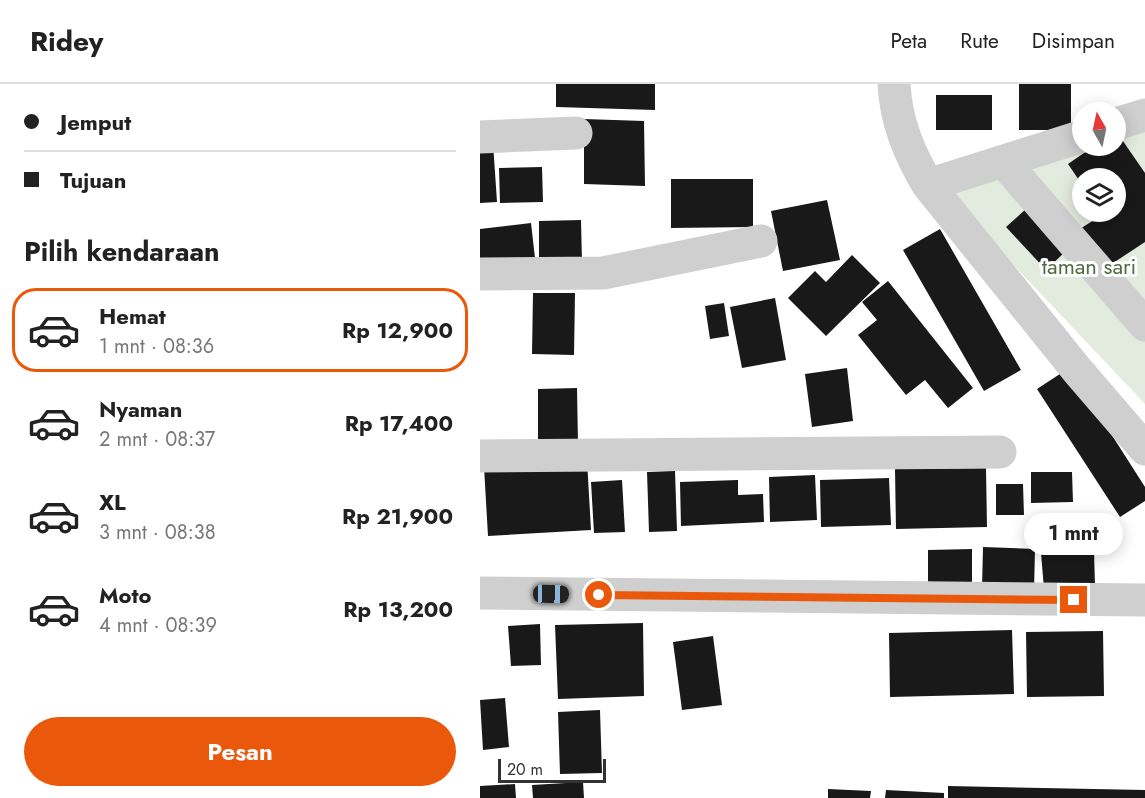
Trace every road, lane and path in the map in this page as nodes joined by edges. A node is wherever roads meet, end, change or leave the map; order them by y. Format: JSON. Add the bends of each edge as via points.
{"nodes":[{"id":1,"x":894,"y":84,"type":"edge"},
{"id":2,"x":1145,"y":115,"type":"edge"},
{"id":3,"x":1126,"y":121,"type":"edge"},
{"id":4,"x":576,"y":133,"type":"dead end"},
{"id":5,"x":480,"y":136,"type":"edge"},
{"id":6,"x":1072,"y":140,"type":"edge"},
{"id":7,"x":1004,"y":162,"type":"junction"},
{"id":8,"x":928,"y":185,"type":"junction"},
{"id":9,"x":761,"y":241,"type":"dead end"},
{"id":10,"x":480,"y":274,"type":"edge"},
{"id":11,"x":1144,"y":321,"type":"edge"},
{"id":12,"x":1145,"y":449,"type":"edge"},
{"id":13,"x":1000,"y":452,"type":"dead end"},
{"id":14,"x":480,"y":456,"type":"edge"},
{"id":15,"x":480,"y":593,"type":"edge"},
{"id":16,"x":1145,"y":600,"type":"edge"}],
"edges":[{"from":1,"to":8,"type":"street","via":[[901,128],[911,157]]},
{"from":2,"to":3,"type":"street"},
{"from":4,"to":5,"type":"street"},
{"from":6,"to":7,"type":"street"},
{"from":7,"to":8,"type":"street"},
{"from":7,"to":11,"type":"street"},
{"from":8,"to":12,"type":"street"},
{"from":9,"to":10,"type":"street","via":[[603,273]]},
{"from":13,"to":14,"type":"street"},
{"from":15,"to":16,"type":"street"}]}
